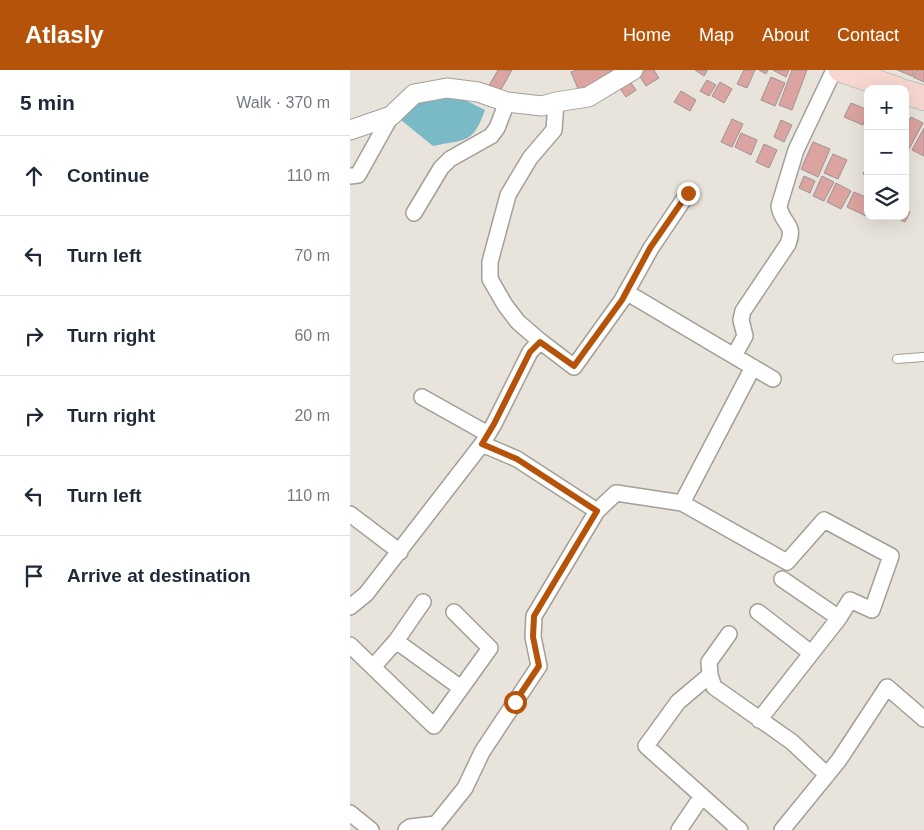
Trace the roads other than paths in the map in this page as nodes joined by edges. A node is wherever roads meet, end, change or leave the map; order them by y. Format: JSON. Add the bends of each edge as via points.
{"nodes":[{"id":1,"x":633,"y":70,"type":"edge"},
{"id":2,"x":834,"y":70,"type":"edge"},
{"id":3,"x":841,"y":70,"type":"edge"},
{"id":4,"x":885,"y":85,"type":"edge"},
{"id":5,"x":909,"y":93,"type":"edge"},
{"id":6,"x":924,"y":98,"type":"edge"},
{"id":7,"x":507,"y":102,"type":"junction"},
{"id":8,"x":556,"y":102,"type":"junction"},
{"id":9,"x":391,"y":116,"type":"junction"},
{"id":10,"x":350,"y":130,"type":"edge"},
{"id":11,"x":350,"y":176,"type":"edge"},
{"id":12,"x":688,"y":193,"type":"dead end"},
{"id":13,"x":414,"y":213,"type":"dead end"},
{"id":14,"x":626,"y":292,"type":"junction"},
{"id":15,"x":540,"y":342,"type":"junction"},
{"id":16,"x":734,"y":356,"type":"junction"},
{"id":17,"x":924,"y":357,"type":"edge"},
{"id":18,"x":897,"y":359,"type":"dead end"},
{"id":19,"x":753,"y":367,"type":"junction"},
{"id":20,"x":772,"y":379,"type":"dead end"},
{"id":21,"x":422,"y":397,"type":"dead end"},
{"id":22,"x":485,"y":439,"type":"junction"},
{"id":23,"x":682,"y":503,"type":"junction"},
{"id":24,"x":597,"y":511,"type":"junction"},
{"id":25,"x":350,"y":514,"type":"edge"},
{"id":26,"x":400,"y":552,"type":"junction"},
{"id":27,"x":782,"y":579,"type":"dead end"},
{"id":28,"x":423,"y":602,"type":"dead end"},
{"id":29,"x":350,"y":607,"type":"edge"},
{"id":30,"x":454,"y":612,"type":"dead end"},
{"id":31,"x":758,"y":612,"type":"dead end"},
{"id":32,"x":839,"y":618,"type":"junction"},
{"id":33,"x":729,"y":634,"type":"dead end"},
{"id":34,"x":396,"y":641,"type":"junction"},
{"id":35,"x":350,"y":645,"type":"edge"},
{"id":36,"x":811,"y":653,"type":"junction"},
{"id":37,"x":373,"y":667,"type":"junction"},
{"id":38,"x":710,"y":675,"type":"junction"},
{"id":39,"x":461,"y":688,"type":"junction"},
{"id":40,"x":924,"y":719,"type":"edge"},
{"id":41,"x":759,"y":720,"type":"junction"},
{"id":42,"x":827,"y":775,"type":"junction"},
{"id":43,"x":702,"y":796,"type":"junction"},
{"id":44,"x":350,"y":813,"type":"edge"},
{"id":45,"x":441,"y":827,"type":"edge"},
{"id":46,"x":371,"y":830,"type":"edge"},
{"id":47,"x":406,"y":830,"type":"edge"},
{"id":48,"x":679,"y":830,"type":"edge"},
{"id":49,"x":740,"y":830,"type":"edge"},
{"id":50,"x":782,"y":830,"type":"edge"}],
"edges":[{"from":1,"to":8,"type":"street","via":[[588,97]]},
{"from":2,"to":16,"type":"street","via":[[796,150],[780,206],[781,215],[791,226],[792,234],[743,311],[741,320],[745,336]]},
{"from":3,"to":4,"type":"main road"},
{"from":5,"to":6,"type":"main road"},
{"from":7,"to":8,"type":"street","via":[[542,106]]},
{"from":7,"to":9,"type":"street","via":[[478,92],[447,88],[414,94]]},
{"from":7,"to":13,"type":"street","via":[[491,136],[450,159]]},
{"from":8,"to":15,"type":"street","via":[[554,130],[530,158],[508,195],[490,262],[490,279],[505,305]]},
{"from":9,"to":10,"type":"street"},
{"from":9,"to":11,"type":"street","via":[[358,175]]},
{"from":12,"to":14,"type":"street","via":[[650,248]]},
{"from":14,"to":15,"type":"street","via":[[574,366]]},
{"from":14,"to":16,"type":"street"},
{"from":15,"to":22,"type":"street","via":[[530,352]]},
{"from":16,"to":19,"type":"street"},
{"from":17,"to":18,"type":"lane"},
{"from":19,"to":20,"type":"street"},
{"from":19,"to":23,"type":"street"},
{"from":21,"to":22,"type":"street"},
{"from":22,"to":24,"type":"street"},
{"from":22,"to":26,"type":"street"},
{"from":23,"to":24,"type":"street","via":[[616,493]]},
{"from":23,"to":32,"type":"street","via":[[787,562],[824,520],[891,556],[872,610],[850,600]]},
{"from":24,"to":45,"type":"street","via":[[534,616],[533,637],[539,666],[482,752]]},
{"from":25,"to":26,"type":"street"},
{"from":26,"to":29,"type":"street","via":[[366,594]]},
{"from":27,"to":32,"type":"street"},
{"from":28,"to":34,"type":"street"},
{"from":30,"to":39,"type":"street","via":[[490,648]]},
{"from":31,"to":36,"type":"street"},
{"from":32,"to":36,"type":"street"},
{"from":33,"to":38,"type":"street","via":[[709,662]]},
{"from":34,"to":37,"type":"street"},
{"from":34,"to":39,"type":"street"},
{"from":35,"to":37,"type":"street"},
{"from":36,"to":41,"type":"street"},
{"from":37,"to":39,"type":"street","via":[[434,726]]},
{"from":38,"to":41,"type":"street","via":[[714,687]]},
{"from":38,"to":43,"type":"street","via":[[678,702],[646,746]]},
{"from":40,"to":42,"type":"street","via":[[887,687]]},
{"from":41,"to":42,"type":"street","via":[[792,742]]},
{"from":42,"to":50,"type":"street"},
{"from":43,"to":48,"type":"street"},
{"from":43,"to":49,"type":"street"},
{"from":44,"to":46,"type":"street"},
{"from":45,"to":47,"type":"street","via":[[418,825]]}]}
